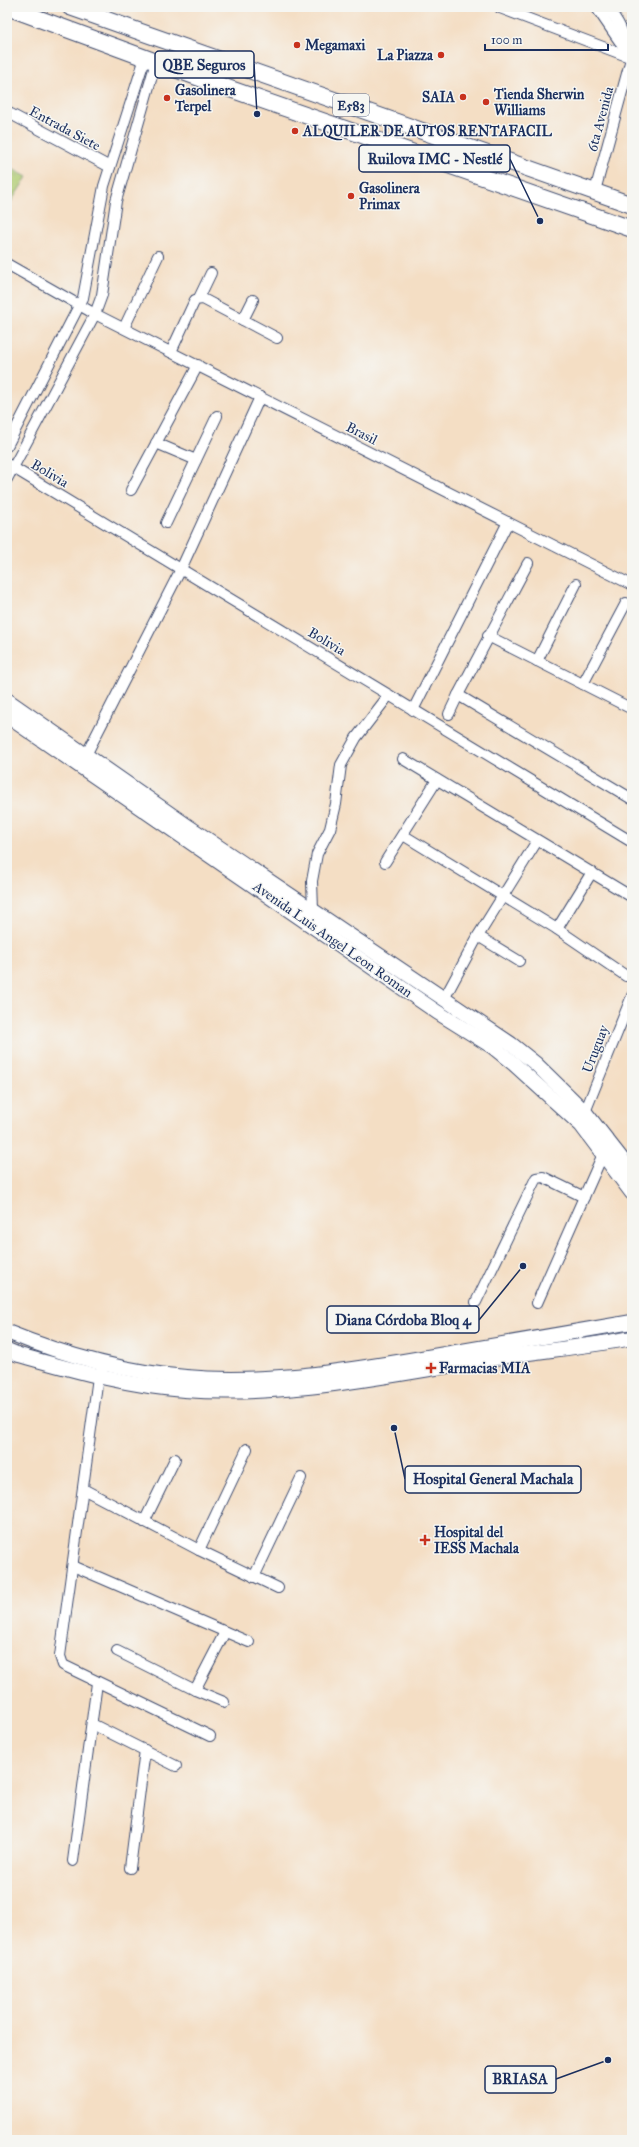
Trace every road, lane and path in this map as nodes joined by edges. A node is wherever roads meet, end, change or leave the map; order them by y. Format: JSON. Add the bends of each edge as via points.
{"nodes":[{"id":1,"x":70,"y":7,"type":"edge"},
{"id":2,"x":596,"y":7,"type":"edge"},
{"id":3,"x":7,"y":8,"type":"edge"},
{"id":4,"x":500,"y":8,"type":"dead end"},
{"id":5,"x":606,"y":8,"type":"edge"},
{"id":6,"x":632,"y":57,"type":"edge"},
{"id":7,"x":150,"y":60,"type":"junction"},
{"id":8,"x":7,"y":112,"type":"edge"},
{"id":9,"x":110,"y":167,"type":"junction"},
{"id":10,"x":516,"y":188,"type":"junction"},
{"id":11,"x":595,"y":191,"type":"junction"},
{"id":12,"x":632,"y":205,"type":"edge"},
{"id":13,"x":632,"y":229,"type":"edge"},
{"id":14,"x":158,"y":256,"type":"dead end"},
{"id":15,"x":7,"y":264,"type":"edge"},
{"id":16,"x":211,"y":273,"type":"dead end"},
{"id":17,"x":199,"y":298,"type":"junction"},
{"id":18,"x":253,"y":300,"type":"dead end"},
{"id":19,"x":80,"y":305,"type":"junction"},
{"id":20,"x":96,"y":314,"type":"junction"},
{"id":21,"x":243,"y":320,"type":"junction"},
{"id":22,"x":124,"y":328,"type":"junction"},
{"id":23,"x":278,"y":338,"type":"dead end"},
{"id":24,"x":171,"y":352,"type":"junction"},
{"id":25,"x":198,"y":365,"type":"junction"},
{"id":26,"x":260,"y":397,"type":"junction"},
{"id":27,"x":217,"y":416,"type":"dead end"},
{"id":28,"x":156,"y":443,"type":"junction"},
{"id":29,"x":7,"y":446,"type":"edge"},
{"id":30,"x":196,"y":460,"type":"junction"},
{"id":31,"x":10,"y":466,"type":"edge"},
{"id":32,"x":7,"y":479,"type":"edge"},
{"id":33,"x":131,"y":490,"type":"dead end"},
{"id":34,"x":508,"y":522,"type":"junction"},
{"id":35,"x":166,"y":523,"type":"dead end"},
{"id":36,"x":528,"y":564,"type":"dead end"},
{"id":37,"x":181,"y":569,"type":"junction"},
{"id":38,"x":576,"y":584,"type":"dead end"},
{"id":39,"x":632,"y":585,"type":"edge"},
{"id":40,"x":626,"y":603,"type":"dead end"},
{"id":41,"x":488,"y":636,"type":"junction"},
{"id":42,"x":537,"y":661,"type":"junction"},
{"id":43,"x":583,"y":684,"type":"junction"},
{"id":44,"x":389,"y":695,"type":"junction"},
{"id":45,"x":458,"y":695,"type":"junction"},
{"id":46,"x":7,"y":700,"type":"edge"},
{"id":47,"x":631,"y":706,"type":"edge"},
{"id":48,"x":413,"y":710,"type":"junction"},
{"id":49,"x":449,"y":714,"type":"dead end"},
{"id":50,"x":7,"y":716,"type":"edge"},
{"id":51,"x":86,"y":755,"type":"junction"},
{"id":52,"x":403,"y":759,"type":"dead end"},
{"id":53,"x":437,"y":780,"type":"junction"},
{"id":54,"x":632,"y":799,"type":"edge"},
{"id":55,"x":403,"y":835,"type":"junction"},
{"id":56,"x":537,"y":840,"type":"junction"},
{"id":57,"x":632,"y":842,"type":"edge"},
{"id":58,"x":386,"y":862,"type":"dead end"},
{"id":59,"x":592,"y":872,"type":"junction"},
{"id":60,"x":246,"y":879,"type":"junction"},
{"id":61,"x":504,"y":896,"type":"junction"},
{"id":62,"x":632,"y":897,"type":"edge"},
{"id":63,"x":297,"y":899,"type":"junction"},
{"id":64,"x":309,"y":915,"type":"junction"},
{"id":65,"x":557,"y":929,"type":"junction"},
{"id":66,"x":324,"y":933,"type":"junction"},
{"id":67,"x":478,"y":936,"type":"junction"},
{"id":68,"x":362,"y":943,"type":"junction"},
{"id":69,"x":519,"y":961,"type":"dead end"},
{"id":70,"x":626,"y":976,"type":"dead end"},
{"id":71,"x":632,"y":996,"type":"edge"},
{"id":72,"x":444,"y":999,"type":"junction"},
{"id":73,"x":585,"y":1112,"type":"junction"},
{"id":74,"x":603,"y":1154,"type":"junction"},
{"id":75,"x":632,"y":1172,"type":"edge"},
{"id":76,"x":632,"y":1193,"type":"edge"},
{"id":77,"x":584,"y":1197,"type":"junction"},
{"id":78,"x":476,"y":1302,"type":"dead end"},
{"id":79,"x":537,"y":1303,"type":"dead end"},
{"id":80,"x":629,"y":1321,"type":"edge"},
{"id":81,"x":7,"y":1332,"type":"edge"},
{"id":82,"x":632,"y":1338,"type":"edge"},
{"id":83,"x":7,"y":1350,"type":"edge"},
{"id":84,"x":102,"y":1371,"type":"junction"},
{"id":85,"x":247,"y":1449,"type":"dead end"},
{"id":86,"x":175,"y":1459,"type":"dead end"},
{"id":87,"x":301,"y":1478,"type":"dead end"},
{"id":88,"x":83,"y":1489,"type":"junction"},
{"id":89,"x":144,"y":1522,"type":"junction"},
{"id":90,"x":199,"y":1550,"type":"junction"},
{"id":91,"x":73,"y":1566,"type":"junction"},
{"id":92,"x":254,"y":1577,"type":"junction"},
{"id":93,"x":278,"y":1588,"type":"dead end"},
{"id":94,"x":225,"y":1632,"type":"junction"},
{"id":95,"x":249,"y":1642,"type":"dead end"},
{"id":96,"x":117,"y":1651,"type":"dead end"},
{"id":97,"x":97,"y":1683,"type":"junction"},
{"id":98,"x":195,"y":1690,"type":"junction"},
{"id":99,"x":224,"y":1702,"type":"dead end"},
{"id":100,"x":92,"y":1724,"type":"junction"},
{"id":101,"x":210,"y":1736,"type":"dead end"},
{"id":102,"x":145,"y":1750,"type":"junction"},
{"id":103,"x":176,"y":1766,"type":"dead end"},
{"id":104,"x":73,"y":1861,"type":"dead end"},
{"id":105,"x":130,"y":1868,"type":"dead end"}],
"edges":[{"from":1,"to":11,"type":"main road","number":"E583"},
{"from":2,"to":6,"type":"street"},
{"from":3,"to":7,"type":"main road","number":"E583"},
{"from":4,"to":6,"type":"street"},
{"from":5,"to":6,"type":"street","via":[[623,34]]},
{"from":6,"to":11,"type":"street","name":"6ta Avenida"},
{"from":7,"to":9,"type":"street"},
{"from":7,"to":10,"type":"main road","number":"E583"},
{"from":7,"to":20,"type":"street","via":[[116,201],[102,295]]},
{"from":8,"to":9,"type":"street","name":"Entrada Siete"},
{"from":9,"to":19,"type":"street","via":[[104,186],[86,289]]},
{"from":10,"to":11,"type":"main road","via":[[580,203],[591,200]]},
{"from":10,"to":13,"type":"main road","number":"E583"},
{"from":11,"to":12,"type":"main road","number":"E583"},
{"from":14,"to":22,"type":"street"},
{"from":15,"to":19,"type":"street","name":"Brasil"},
{"from":16,"to":17,"type":"street"},
{"from":17,"to":21,"type":"street"},
{"from":17,"to":24,"type":"street","via":[[195,300]]},
{"from":18,"to":21,"type":"street"},
{"from":19,"to":20,"type":"street","name":"Brasil"},
{"from":19,"to":29,"type":"street"},
{"from":20,"to":22,"type":"street","name":"Brasil"},
{"from":20,"to":31,"type":"street"},
{"from":21,"to":23,"type":"street"},
{"from":22,"to":24,"type":"street","name":"Brasil"},
{"from":24,"to":25,"type":"street","name":"Brasil"},
{"from":25,"to":26,"type":"street","name":"Brasil"},
{"from":25,"to":28,"type":"street"},
{"from":26,"to":34,"type":"street","name":"Brasil"},
{"from":26,"to":37,"type":"street"},
{"from":27,"to":30,"type":"street"},
{"from":28,"to":30,"type":"street"},
{"from":28,"to":33,"type":"street"},
{"from":30,"to":35,"type":"street"},
{"from":31,"to":32,"type":"street"},
{"from":31,"to":37,"type":"street","name":"Bolivia"},
{"from":34,"to":39,"type":"street","name":"Brasil"},
{"from":34,"to":48,"type":"street"},
{"from":36,"to":41,"type":"street"},
{"from":37,"to":44,"type":"street","name":"Bolivia"},
{"from":37,"to":51,"type":"street"},
{"from":38,"to":42,"type":"street"},
{"from":40,"to":43,"type":"street"},
{"from":41,"to":42,"type":"street"},
{"from":41,"to":45,"type":"street"},
{"from":42,"to":43,"type":"street"},
{"from":43,"to":47,"type":"street"},
{"from":44,"to":48,"type":"street","name":"Bolivia"},
{"from":44,"to":64,"type":"street","via":[[356,738],[341,765],[330,829],[317,854]]},
{"from":45,"to":49,"type":"street"},
{"from":45,"to":54,"type":"street"},
{"from":46,"to":51,"type":"main road","name":"Avenida Luis Angel Leon Roman"},
{"from":48,"to":57,"type":"street","name":"Bolivia"},
{"from":50,"to":60,"type":"main road","name":"Avenida Luis Angel Leon Roman"},
{"from":51,"to":63,"type":"main road","name":"Avenida Luis Angel Leon Roman"},
{"from":52,"to":53,"type":"street"},
{"from":53,"to":55,"type":"street"},
{"from":53,"to":56,"type":"street"},
{"from":55,"to":58,"type":"street"},
{"from":55,"to":61,"type":"street"},
{"from":56,"to":59,"type":"street"},
{"from":56,"to":61,"type":"street"},
{"from":59,"to":62,"type":"street"},
{"from":59,"to":65,"type":"street"},
{"from":60,"to":63,"type":"main road","via":[[264,886],[293,906],[298,904]]},
{"from":60,"to":64,"type":"main road","name":"Avenida Luis Angel Leon Roman"},
{"from":61,"to":65,"type":"street"},
{"from":61,"to":67,"type":"street"},
{"from":63,"to":64,"type":"main road","name":"Avenida Luis Angel Leon Roman"},
{"from":64,"to":66,"type":"main road","name":"Avenida Luis Angel Leon Roman"},
{"from":64,"to":68,"type":"main road","name":"Avenida Luis Angel Leon Roman"},
{"from":65,"to":70,"type":"street"},
{"from":66,"to":68,"type":"main road","via":[[322,929],[326,926],[348,940]]},
{"from":66,"to":74,"type":"main road","name":"Avenida Luis Angel Leon Roman","via":[[514,1064],[581,1125]]},
{"from":67,"to":69,"type":"street"},
{"from":67,"to":72,"type":"street"},
{"from":68,"to":72,"type":"main road","name":"Avenida Luis Angel Leon Roman"},
{"from":71,"to":73,"type":"street","name":"Uruguay"},
{"from":72,"to":73,"type":"main road","name":"Avenida Luis Angel Leon Roman","via":[[536,1064]]},
{"from":73,"to":75,"type":"main road","name":"Avenida Luis Angel Leon Roman"},
{"from":74,"to":76,"type":"main road","name":"Avenida Luis Angel Leon Roman"},
{"from":74,"to":77,"type":"street"},
{"from":77,"to":78,"type":"street","via":[[543,1177],[536,1178]]},
{"from":77,"to":79,"type":"street"},
{"from":80,"to":84,"type":"main road","via":[[399,1362],[299,1375],[186,1377]]},
{"from":81,"to":84,"type":"main road"},
{"from":82,"to":84,"type":"main road","via":[[301,1388],[241,1392],[183,1390]]},
{"from":83,"to":84,"type":"main road","via":[[19,1355]]},
{"from":84,"to":88,"type":"street"},
{"from":85,"to":90,"type":"street"},
{"from":86,"to":89,"type":"street"},
{"from":87,"to":92,"type":"street"},
{"from":88,"to":89,"type":"street"},
{"from":88,"to":91,"type":"street"},
{"from":89,"to":90,"type":"street"},
{"from":90,"to":92,"type":"street"},
{"from":91,"to":94,"type":"street"},
{"from":91,"to":97,"type":"street","via":[[60,1656],[63,1665]]},
{"from":92,"to":93,"type":"street"},
{"from":94,"to":95,"type":"street"},
{"from":94,"to":98,"type":"street"},
{"from":96,"to":98,"type":"street"},
{"from":97,"to":100,"type":"street"},
{"from":97,"to":101,"type":"street"},
{"from":98,"to":99,"type":"street"},
{"from":100,"to":102,"type":"street"},
{"from":100,"to":104,"type":"street"},
{"from":102,"to":103,"type":"street"},
{"from":102,"to":105,"type":"street"}]}
